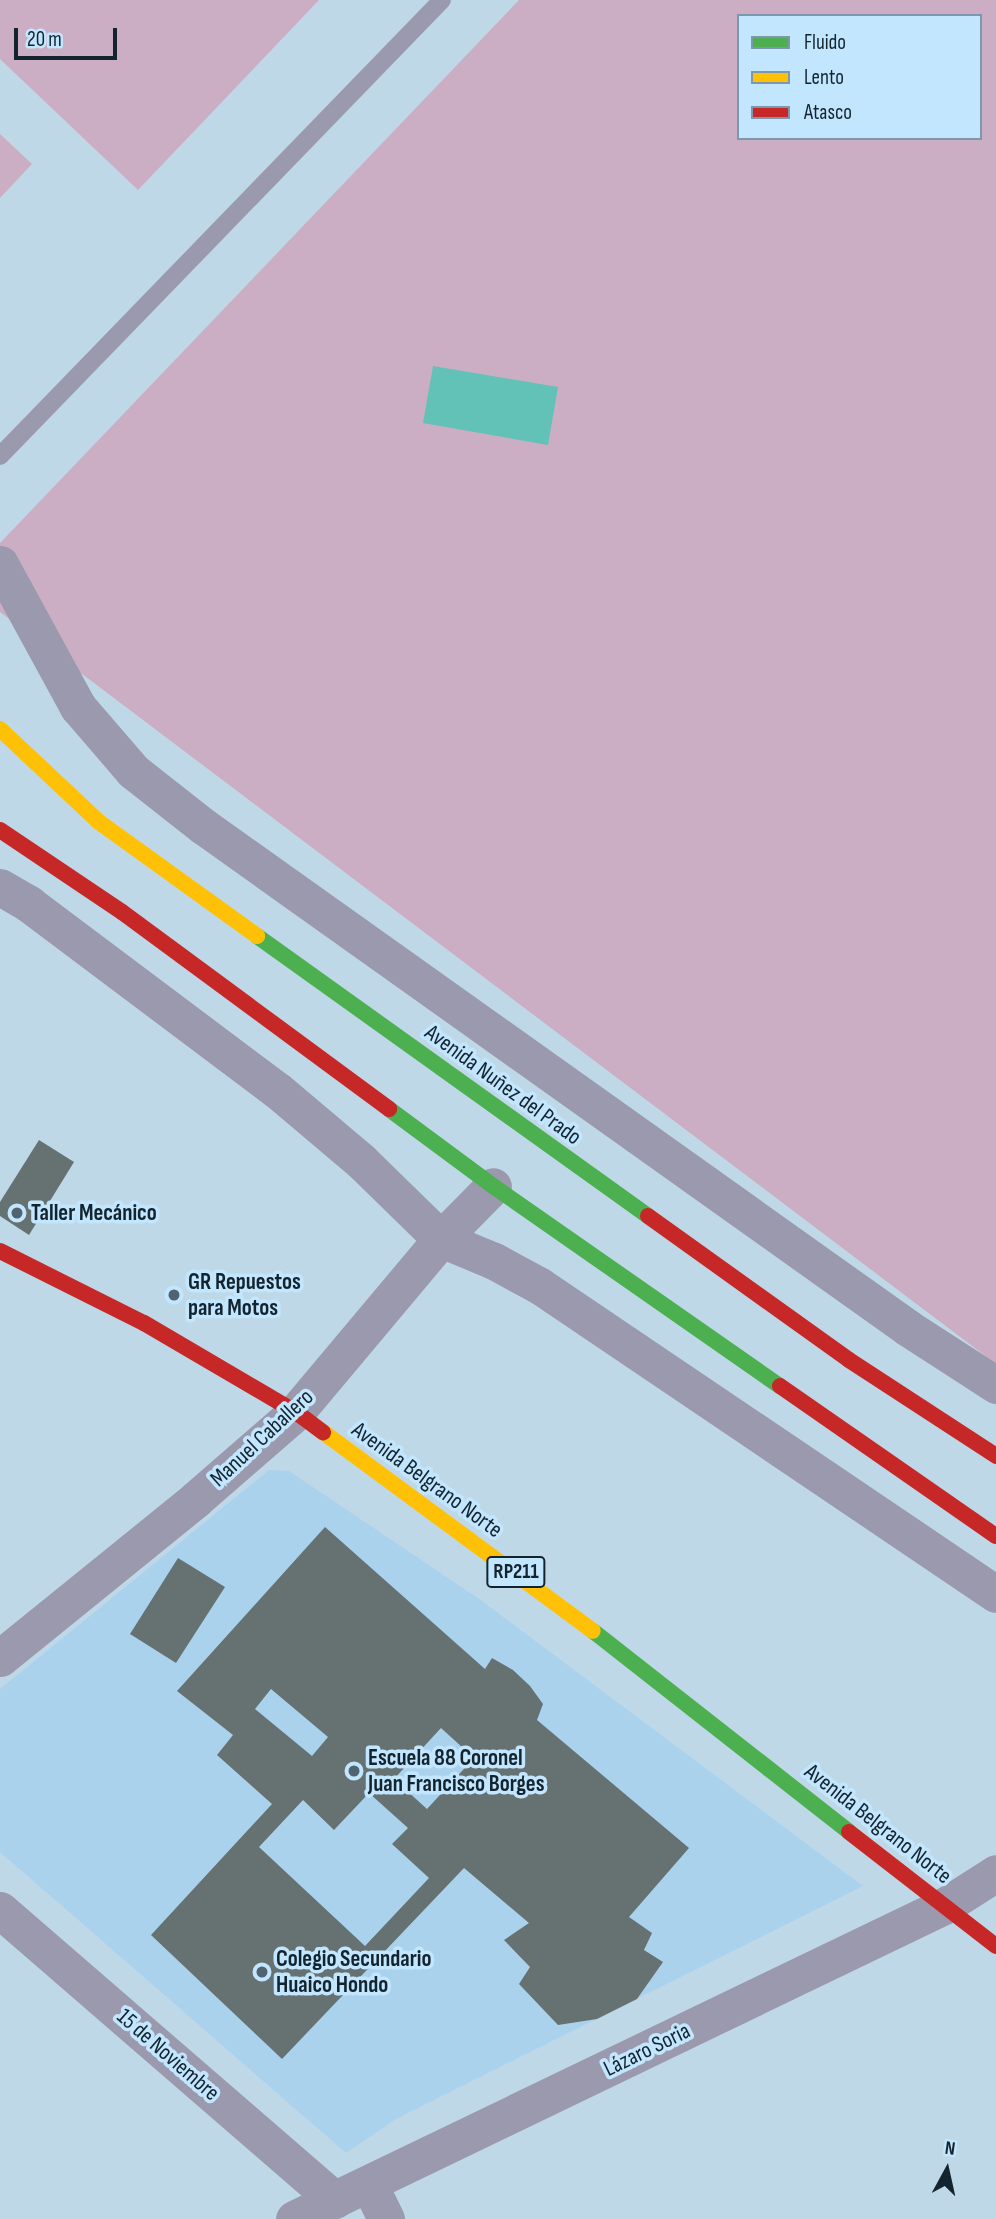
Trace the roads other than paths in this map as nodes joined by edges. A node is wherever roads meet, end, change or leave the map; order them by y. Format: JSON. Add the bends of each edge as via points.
{"nodes":[{"id":1,"x":442,"y":0,"type":"edge"},
{"id":2,"x":0,"y":457,"type":"edge"},
{"id":3,"x":0,"y":565,"type":"edge"},
{"id":4,"x":0,"y":729,"type":"edge"},
{"id":5,"x":0,"y":830,"type":"edge"},
{"id":6,"x":0,"y":887,"type":"edge"},
{"id":7,"x":493,"y":1186,"type":"junction"},
{"id":8,"x":441,"y":1239,"type":"junction"},
{"id":9,"x":0,"y":1251,"type":"edge"},
{"id":10,"x":996,"y":1385,"type":"edge"},
{"id":11,"x":296,"y":1412,"type":"junction"},
{"id":12,"x":996,"y":1456,"type":"edge"},
{"id":13,"x":996,"y":1536,"type":"edge"},
{"id":14,"x":996,"y":1594,"type":"edge"},
{"id":15,"x":0,"y":1658,"type":"edge"},
{"id":16,"x":996,"y":1873,"type":"edge"},
{"id":17,"x":946,"y":1905,"type":"junction"},
{"id":18,"x":0,"y":1910,"type":"edge"},
{"id":19,"x":996,"y":1946,"type":"edge"},
{"id":20,"x":369,"y":2184,"type":"junction"},
{"id":21,"x":335,"y":2200,"type":"junction"},
{"id":22,"x":294,"y":2219,"type":"edge"},
{"id":23,"x":386,"y":2219,"type":"edge"}],
"edges":[{"from":1,"to":2,"type":"lane"},
{"from":3,"to":10,"type":"street","via":[[78,707],[133,771],[225,843],[908,1328]]},
{"from":4,"to":12,"type":"main road","name":"Avenida Nuñez del Prado","via":[[99,822],[849,1360]]},
{"from":5,"to":7,"type":"main road","via":[[122,912]]},
{"from":6,"to":8,"type":"street","via":[[277,1090],[361,1161]]},
{"from":7,"to":8,"type":"street","name":"Manuel Caballero"},
{"from":7,"to":13,"type":"main road"},
{"from":8,"to":11,"type":"street","name":"Manuel Caballero"},
{"from":8,"to":14,"type":"street","via":[[540,1286]]},
{"from":9,"to":11,"type":"main road","name":"Avenida Belgrano Norte","number":"RP211","via":[[144,1324]]},
{"from":11,"to":15,"type":"street","name":"Manuel Caballero"},
{"from":11,"to":17,"type":"main road","name":"Avenida Belgrano Norte","number":"RP211","via":[[535,1587]]},
{"from":16,"to":17,"type":"street","name":"Lázaro Soria"},
{"from":17,"to":19,"type":"main road","name":"Avenida Belgrano Norte","number":"RP211"},
{"from":17,"to":20,"type":"street","name":"Lázaro Soria"},
{"from":18,"to":21,"type":"street","name":"15 de Noviembre"},
{"from":20,"to":21,"type":"street","name":"Lázaro Soria"},
{"from":20,"to":23,"type":"street"},
{"from":21,"to":22,"type":"street","name":"Lázaro Soria"}]}
